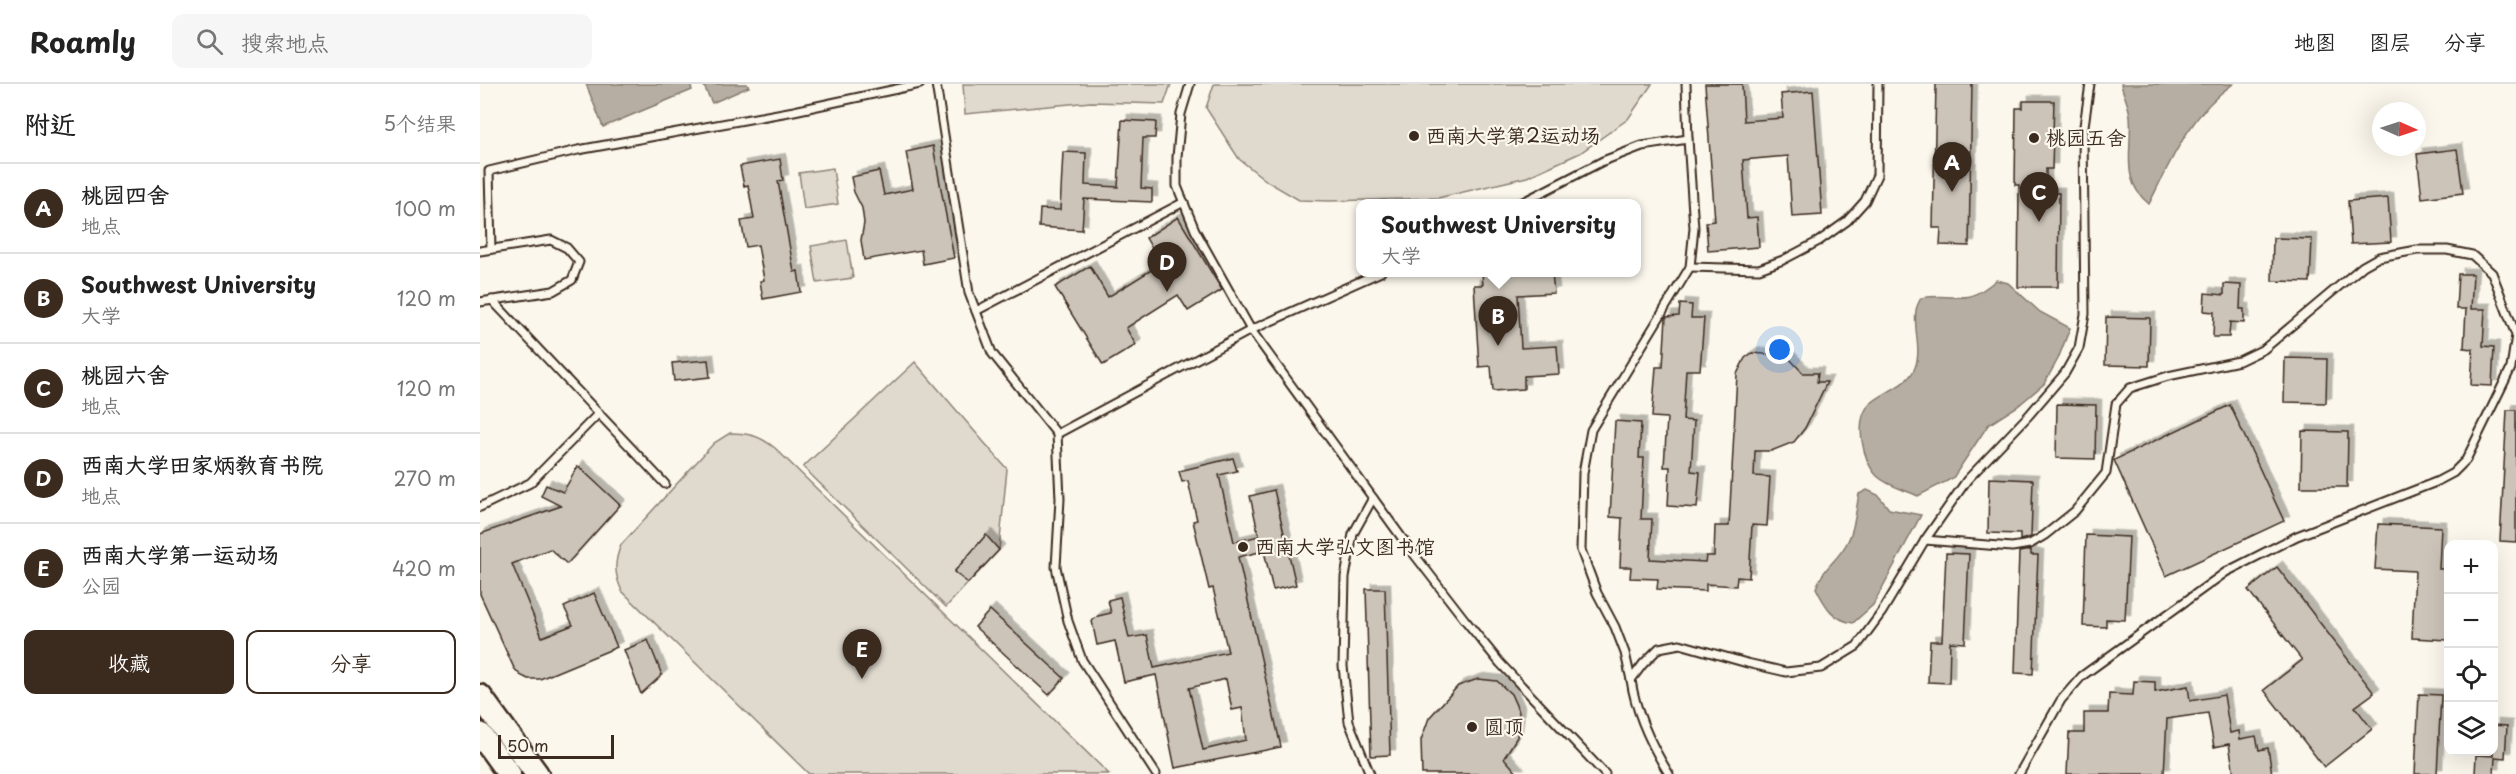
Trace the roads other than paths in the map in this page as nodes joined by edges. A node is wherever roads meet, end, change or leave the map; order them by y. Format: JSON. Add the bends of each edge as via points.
{"nodes":[{"id":1,"x":920,"y":84,"type":"edge"},
{"id":2,"x":936,"y":84,"type":"edge"},
{"id":3,"x":1190,"y":84,"type":"edge"},
{"id":4,"x":1686,"y":84,"type":"edge"},
{"id":5,"x":1878,"y":84,"type":"edge"},
{"id":6,"x":2090,"y":84,"type":"edge"},
{"id":7,"x":1688,"y":139,"type":"junction"},
{"id":8,"x":1531,"y":199,"type":"edge"},
{"id":9,"x":1184,"y":202,"type":"junction"},
{"id":10,"x":491,"y":249,"type":"junction"},
{"id":11,"x":480,"y":251,"type":"edge"},
{"id":12,"x":1690,"y":267,"type":"junction"},
{"id":13,"x":1372,"y":277,"type":"edge"},
{"id":14,"x":492,"y":300,"type":"junction"},
{"id":15,"x":480,"y":302,"type":"edge"},
{"id":16,"x":976,"y":311,"type":"junction"},
{"id":17,"x":1251,"y":330,"type":"junction"},
{"id":18,"x":599,"y":413,"type":"junction"},
{"id":19,"x":1057,"y":434,"type":"junction"},
{"id":20,"x":665,"y":484,"type":"dead end"},
{"id":21,"x":1373,"y":498,"type":"junction"},
{"id":22,"x":480,"y":507,"type":"edge"},
{"id":23,"x":1925,"y":540,"type":"junction"},
{"id":24,"x":1631,"y":680,"type":"junction"},
{"id":25,"x":480,"y":696,"type":"edge"},
{"id":26,"x":480,"y":734,"type":"edge"},
{"id":27,"x":509,"y":774,"type":"edge"},
{"id":28,"x":537,"y":774,"type":"edge"},
{"id":29,"x":1156,"y":774,"type":"edge"},
{"id":30,"x":1370,"y":774,"type":"edge"},
{"id":31,"x":1605,"y":774,"type":"edge"},
{"id":32,"x":1669,"y":774,"type":"edge"},
{"id":33,"x":2019,"y":774,"type":"edge"}],
"edges":[{"from":1,"to":10,"type":"lane","via":[[489,171]]},
{"from":2,"to":16,"type":"lane","via":[[969,293]]},
{"from":3,"to":9,"type":"lane","via":[[1181,114],[1177,157],[1177,186]]},
{"from":4,"to":7,"type":"lane"},
{"from":5,"to":12,"type":"lane","via":[[1878,175],[1865,201],[1847,221],[1784,260],[1758,269]]},
{"from":6,"to":23,"type":"lane","via":[[2083,133],[2085,314],[2079,348],[2065,374],[1967,480]]},
{"from":7,"to":8,"type":"lane","via":[[1642,146],[1603,161]]},
{"from":7,"to":12,"type":"lane","via":[[1694,228]]},
{"from":9,"to":16,"type":"lane"},
{"from":9,"to":17,"type":"lane","via":[[1195,230]]},
{"from":10,"to":11,"type":"lane"},
{"from":10,"to":14,"type":"lane","via":[[551,240],[567,248],[579,262],[572,280],[553,291]]},
{"from":12,"to":24,"type":"lane","via":[[1591,430],[1583,473],[1581,550],[1596,593],[1615,627]]},
{"from":13,"to":17,"type":"lane"},
{"from":14,"to":15,"type":"lane"},
{"from":14,"to":18,"type":"lane"},
{"from":16,"to":19,"type":"lane","via":[[992,353]]},
{"from":17,"to":19,"type":"lane"},
{"from":17,"to":21,"type":"lane"},
{"from":18,"to":20,"type":"lane"},
{"from":18,"to":22,"type":"lane","via":[[530,483]]},
{"from":19,"to":29,"type":"lane","via":[[1060,499],[1056,567],[1068,621],[1082,660]]},
{"from":21,"to":30,"type":"lane","via":[[1353,534],[1345,577],[1343,666],[1349,722]]},
{"from":21,"to":31,"type":"lane","via":[[1500,663]]},
{"from":23,"to":24,"type":"lane","via":[[1857,646],[1821,668],[1786,672],[1680,644],[1659,648]]},
{"from":23,"to":33,"type":"lane","via":[[2012,547],[2030,544],[2045,535],[2075,511],[2106,473],[2116,405],[2130,388],[2239,361],[2264,349],[2379,257],[2417,250],[2472,255],[2492,273],[2506,304],[2516,334],[2511,368],[2466,460],[2454,473],[2297,536],[2226,572],[2082,676],[2061,700]]},
{"from":24,"to":32,"type":"lane","via":[[1643,725]]},
{"from":25,"to":28,"type":"highway"},
{"from":26,"to":27,"type":"highway"}]}
